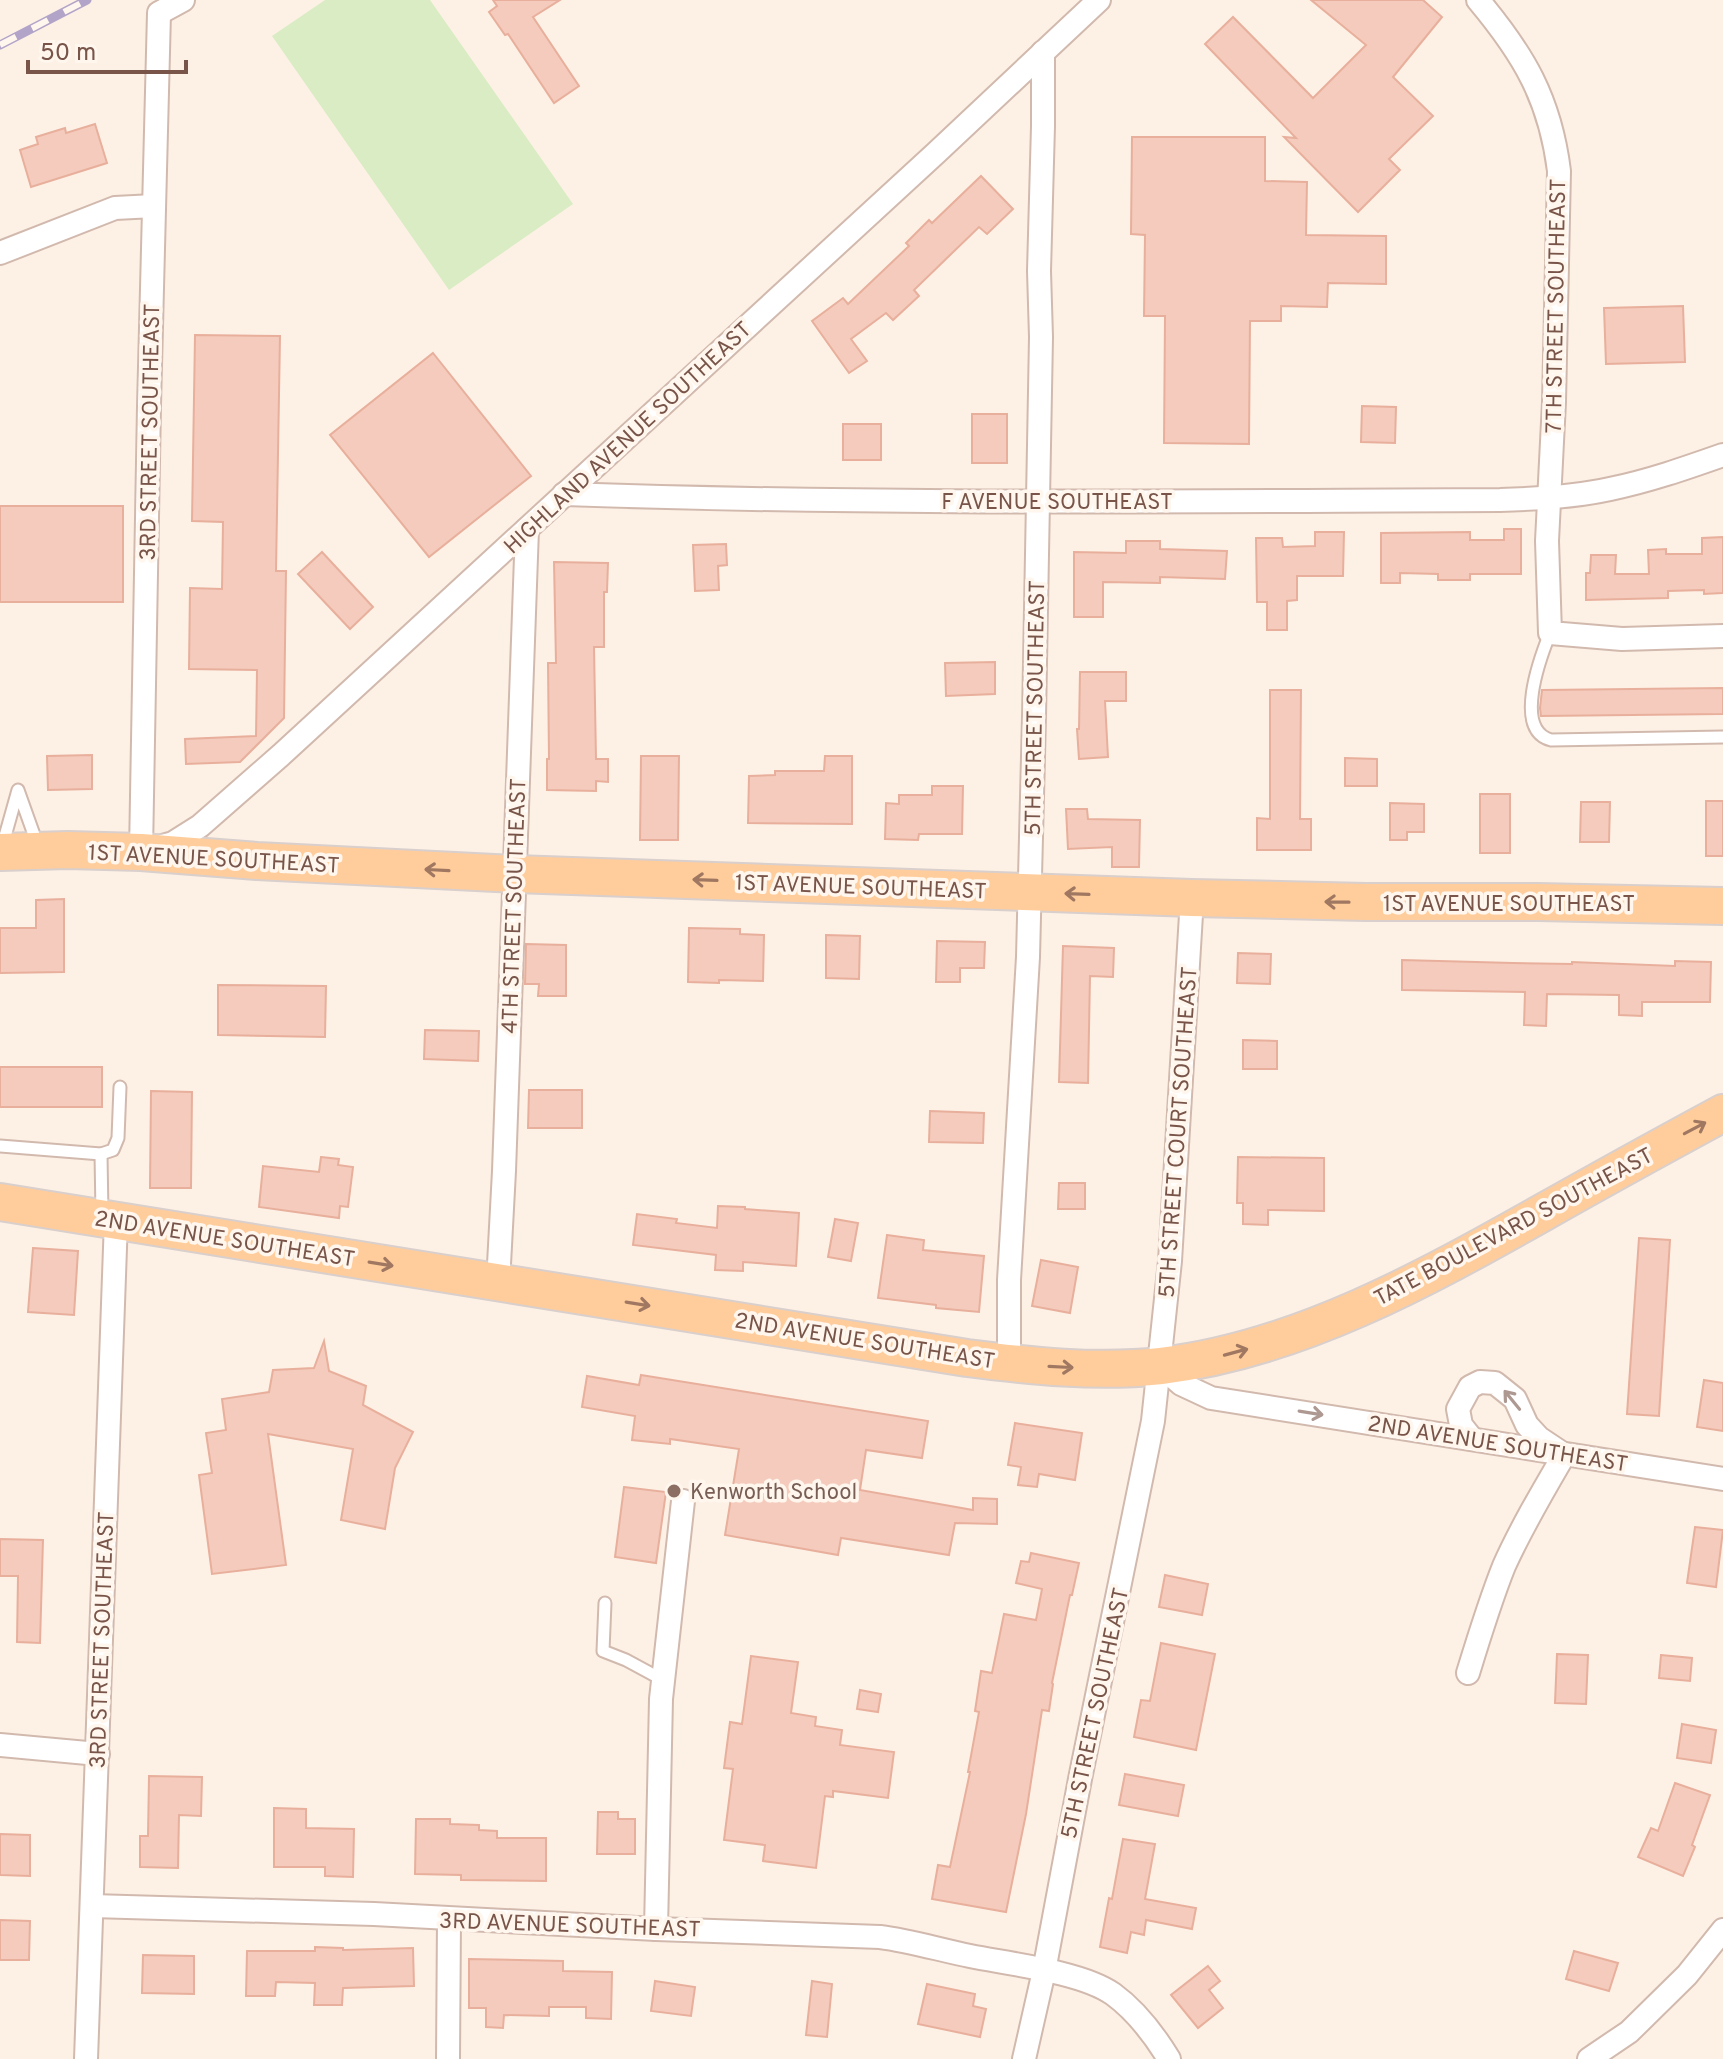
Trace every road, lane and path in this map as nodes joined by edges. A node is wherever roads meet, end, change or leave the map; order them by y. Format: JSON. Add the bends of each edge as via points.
{"nodes":[{"id":1,"x":183,"y":0,"type":"edge"},
{"id":2,"x":1099,"y":0,"type":"edge"},
{"id":3,"x":1478,"y":0,"type":"edge"},
{"id":4,"x":1043,"y":52,"type":"junction"},
{"id":5,"x":154,"y":206,"type":"junction"},
{"id":6,"x":0,"y":253,"type":"edge"},
{"id":7,"x":1723,"y":455,"type":"edge"},
{"id":8,"x":564,"y":494,"type":"junction"},
{"id":9,"x":1549,"y":498,"type":"junction"},
{"id":10,"x":1039,"y":501,"type":"junction"},
{"id":11,"x":527,"y":529,"type":"junction"},
{"id":12,"x":1550,"y":633,"type":"junction"},
{"id":13,"x":1723,"y":636,"type":"edge"},
{"id":14,"x":1723,"y":737,"type":"edge"},
{"id":15,"x":39,"y":851,"type":"junction"},
{"id":16,"x":0,"y":852,"type":"edge"},
{"id":17,"x":141,"y":852,"type":"junction"},
{"id":18,"x":0,"y":860,"type":"edge"},
{"id":19,"x":515,"y":874,"type":"junction"},
{"id":20,"x":1029,"y":892,"type":"junction"},
{"id":21,"x":1192,"y":898,"type":"junction"},
{"id":22,"x":1723,"y":906,"type":"edge"},
{"id":23,"x":120,"y":1087,"type":"dead end"},
{"id":24,"x":1723,"y":1113,"type":"edge"},
{"id":25,"x":0,"y":1146,"type":"edge"},
{"id":26,"x":101,"y":1154,"type":"junction"},
{"id":27,"x":0,"y":1202,"type":"edge"},
{"id":28,"x":109,"y":1219,"type":"junction"},
{"id":29,"x":498,"y":1283,"type":"junction"},
{"id":30,"x":1009,"y":1363,"type":"junction"},
{"id":31,"x":1160,"y":1366,"type":"junction"},
{"id":32,"x":1472,"y":1439,"type":"junction"},
{"id":33,"x":1564,"y":1455,"type":"junction"},
{"id":34,"x":1723,"y":1479,"type":"edge"},
{"id":35,"x":683,"y":1501,"type":"dead end"},
{"id":36,"x":605,"y":1603,"type":"dead end"},
{"id":37,"x":1468,"y":1673,"type":"dead end"},
{"id":38,"x":663,"y":1681,"type":"junction"},
{"id":39,"x":0,"y":1745,"type":"edge"},
{"id":40,"x":98,"y":1754,"type":"junction"},
{"id":41,"x":92,"y":1906,"type":"junction"},
{"id":42,"x":449,"y":1919,"type":"junction"},
{"id":43,"x":656,"y":1929,"type":"junction"},
{"id":44,"x":1723,"y":1930,"type":"edge"},
{"id":45,"x":1044,"y":1971,"type":"junction"},
{"id":46,"x":86,"y":2059,"type":"edge"},
{"id":47,"x":448,"y":2059,"type":"edge"},
{"id":48,"x":1024,"y":2059,"type":"edge"},
{"id":49,"x":1169,"y":2059,"type":"edge"},
{"id":50,"x":1589,"y":2059,"type":"edge"}],
"edges":[{"from":1,"to":5,"type":"street","name":"3RD STREET SOUTHEAST","via":[[159,13]]},
{"from":2,"to":4,"type":"street","name":"HIGHLAND AVENUE SOUTHEAST"},
{"from":3,"to":9,"type":"street","name":"7TH STREET SOUTHEAST","via":[[1527,67],[1555,138],[1559,171]]},
{"from":4,"to":8,"type":"street","name":"HIGHLAND AVENUE SOUTHEAST"},
{"from":4,"to":10,"type":"street","name":"5TH STREET SOUTHEAST"},
{"from":5,"to":6,"type":"street","via":[[115,208]]},
{"from":5,"to":17,"type":"street","name":"3RD STREET SOUTHEAST"},
{"from":7,"to":9,"type":"street","name":"F AVENUE SOUTHEAST","via":[[1607,490]]},
{"from":8,"to":10,"type":"street","name":"F AVENUE SOUTHEAST"},
{"from":8,"to":11,"type":"street","name":"HIGHLAND AVENUE SOUTHEAST"},
{"from":9,"to":10,"type":"street","name":"F AVENUE SOUTHEAST"},
{"from":9,"to":12,"type":"street","name":"7TH STREET SOUTHEAST"},
{"from":10,"to":20,"type":"street","name":"5TH STREET SOUTHEAST"},
{"from":11,"to":17,"type":"street","name":"HIGHLAND AVENUE SOUTHEAST","via":[[200,826],[173,843]]},
{"from":11,"to":19,"type":"street","name":"4TH STREET SOUTHEAST"},
{"from":12,"to":13,"type":"street","via":[[1622,639]]},
{"from":12,"to":14,"type":"lane","via":[[1533,684],[1533,718],[1542,738]]},
{"from":15,"to":16,"type":"main road","name":"1ST AVENUE SOUTHEAST"},
{"from":15,"to":16,"type":"lane","via":[[18,790]]},
{"from":15,"to":17,"type":"main road","name":"1ST AVENUE SOUTHEAST"},
{"from":16,"to":18,"type":"lane"},
{"from":19,"to":17,"type":"main road","name":"1ST AVENUE SOUTHEAST","one_way":true},
{"from":20,"to":19,"type":"main road","name":"1ST AVENUE SOUTHEAST","one_way":true},
{"from":19,"to":29,"type":"street","name":"4TH STREET SOUTHEAST"},
{"from":21,"to":20,"type":"main road","name":"1ST AVENUE SOUTHEAST","one_way":true},
{"from":20,"to":30,"type":"street","name":"5TH STREET SOUTHEAST"},
{"from":22,"to":21,"type":"main road","name":"1ST AVENUE SOUTHEAST","one_way":true},
{"from":21,"to":31,"type":"street","name":"5TH STREET COURT SOUTHEAST"},
{"from":23,"to":26,"type":"lane","via":[[118,1138],[113,1150]]},
{"from":31,"to":24,"type":"main road","name":"TATE BOULEVARD SOUTHEAST","one_way":true,"via":[[1256,1347],[1368,1304],[1463,1258]]},
{"from":25,"to":26,"type":"lane"},
{"from":26,"to":28,"type":"lane"},
{"from":27,"to":28,"type":"main road","name":"2ND AVENUE SOUTHEAST"},
{"from":28,"to":29,"type":"main road","name":"2ND AVENUE SOUTHEAST","one_way":true},
{"from":28,"to":40,"type":"street","name":"3RD STREET SOUTHEAST"},
{"from":29,"to":30,"type":"main road","name":"2ND AVENUE SOUTHEAST","one_way":true},
{"from":30,"to":31,"type":"main road","name":"2ND AVENUE SOUTHEAST","one_way":true},
{"from":31,"to":32,"type":"street","name":"2ND AVENUE SOUTHEAST","one_way":true,"via":[[1181,1384],[1211,1398]]},
{"from":31,"to":45,"type":"street","name":"5TH STREET SOUTHEAST"},
{"from":32,"to":33,"type":"street","name":"2ND AVENUE SOUTHEAST"},
{"from":33,"to":32,"type":"street","one_way":true,"via":[[1539,1438],[1515,1399],[1495,1383],[1470,1387],[1458,1409],[1461,1425]]},
{"from":33,"to":34,"type":"street","name":"2ND AVENUE SOUTHEAST"},
{"from":33,"to":37,"type":"street","via":[[1505,1564]]},
{"from":35,"to":38,"type":"street"},
{"from":36,"to":38,"type":"lane","via":[[603,1651]]},
{"from":38,"to":43,"type":"street"},
{"from":39,"to":40,"type":"street"},
{"from":40,"to":41,"type":"street","name":"3RD STREET SOUTHEAST"},
{"from":41,"to":42,"type":"street","name":"3RD AVENUE SOUTHEAST"},
{"from":41,"to":46,"type":"street","name":"3RD STREET SOUTHEAST"},
{"from":42,"to":43,"type":"street","name":"3RD AVENUE SOUTHEAST"},
{"from":42,"to":47,"type":"street"},
{"from":43,"to":45,"type":"street","name":"3RD AVENUE SOUTHEAST","via":[[880,1937]]},
{"from":44,"to":50,"type":"street","via":[[1687,1975],[1629,2032]]},
{"from":45,"to":48,"type":"street","name":"5TH STREET SOUTHEAST"},
{"from":45,"to":49,"type":"street","name":"3RD AVENUE SOUTHEAST","via":[[1086,1980],[1112,1993]]}]}
